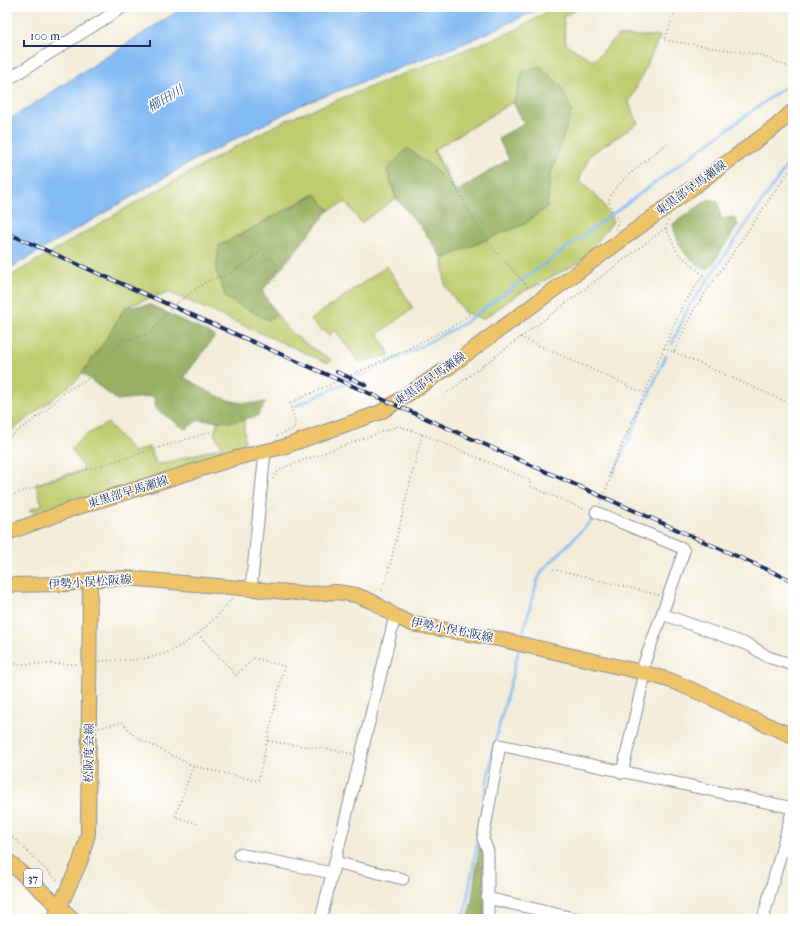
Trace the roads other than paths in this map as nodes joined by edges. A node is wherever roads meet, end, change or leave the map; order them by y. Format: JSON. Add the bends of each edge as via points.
{"nodes":[{"id":1,"x":123,"y":7,"type":"edge"},
{"id":2,"x":7,"y":80,"type":"edge"},
{"id":3,"x":793,"y":111,"type":"edge"},
{"id":4,"x":793,"y":121,"type":"edge"},
{"id":5,"x":775,"y":127,"type":"junction"},
{"id":6,"x":265,"y":452,"type":"junction"},
{"id":7,"x":596,"y":512,"type":"road end"},
{"id":8,"x":7,"y":533,"type":"edge"},
{"id":9,"x":90,"y":580,"type":"junction"},
{"id":10,"x":7,"y":585,"type":"edge"},
{"id":11,"x":244,"y":588,"type":"junction"},
{"id":12,"x":662,"y":614,"type":"junction"},
{"id":13,"x":395,"y":616,"type":"junction"},
{"id":14,"x":793,"y":665,"type":"edge"},
{"id":15,"x":643,"y":672,"type":"junction"},
{"id":16,"x":793,"y":736,"type":"edge"},
{"id":17,"x":622,"y":773,"type":"junction"},
{"id":18,"x":782,"y":847,"type":"junction"},
{"id":19,"x":7,"y":849,"type":"edge"},
{"id":20,"x":793,"y":850,"type":"edge"},
{"id":21,"x":239,"y":854,"type":"dead end"},
{"id":22,"x":7,"y":860,"type":"edge"},
{"id":23,"x":335,"y":862,"type":"junction"},
{"id":24,"x":332,"y":873,"type":"junction"},
{"id":25,"x":403,"y":880,"type":"dead end"},
{"id":26,"x":488,"y":898,"type":"junction"},
{"id":27,"x":56,"y":913,"type":"edge"},
{"id":28,"x":73,"y":919,"type":"edge"},
{"id":29,"x":321,"y":919,"type":"edge"},
{"id":30,"x":488,"y":919,"type":"edge"},
{"id":31,"x":578,"y":919,"type":"edge"},
{"id":32,"x":763,"y":919,"type":"edge"}],
"edges":[{"from":1,"to":2,"type":"street"},
{"from":3,"to":5,"type":"main road","name":"東黒部早馬瀬線"},
{"from":4,"to":5,"type":"street"},
{"from":5,"to":6,"type":"main road","name":"東黒部早馬瀬線","via":[[395,404],[367,417]]},
{"from":6,"to":8,"type":"main road","name":"東黒部早馬瀬線","via":[[236,458],[69,510]]},
{"from":6,"to":11,"type":"street"},
{"from":7,"to":12,"type":"street","via":[[684,551]]},
{"from":9,"to":10,"type":"main road","name":"伊勢小俣松阪線","via":[[66,584]]},
{"from":9,"to":11,"type":"main road","name":"伊勢小俣松阪線","via":[[133,579]]},
{"from":9,"to":27,"type":"main road","name":"松阪度会線","via":[[88,834],[80,862]]},
{"from":11,"to":13,"type":"main road","name":"伊勢小俣松阪線","via":[[310,594],[344,592],[377,604]]},
{"from":12,"to":14,"type":"street","via":[[748,645],[768,657]]},
{"from":12,"to":15,"type":"street"},
{"from":13,"to":15,"type":"main road","name":"伊勢小俣松阪線","via":[[424,627],[499,639]]},
{"from":13,"to":23,"type":"street"},
{"from":15,"to":16,"type":"main road","name":"伊勢小俣松阪線","via":[[689,688]]},
{"from":15,"to":17,"type":"street"},
{"from":17,"to":18,"type":"street","via":[[698,786],[793,808]]},
{"from":17,"to":26,"type":"street","via":[[500,745],[483,839],[488,851]]},
{"from":18,"to":20,"type":"street"},
{"from":18,"to":32,"type":"street"},
{"from":19,"to":27,"type":"main road","number":"37"},
{"from":21,"to":24,"type":"street"},
{"from":22,"to":27,"type":"main road","number":"37"},
{"from":23,"to":24,"type":"street"},
{"from":23,"to":25,"type":"street"},
{"from":24,"to":29,"type":"street"},
{"from":26,"to":30,"type":"street"},
{"from":26,"to":31,"type":"street"},
{"from":27,"to":28,"type":"main road","number":"37"}]}
